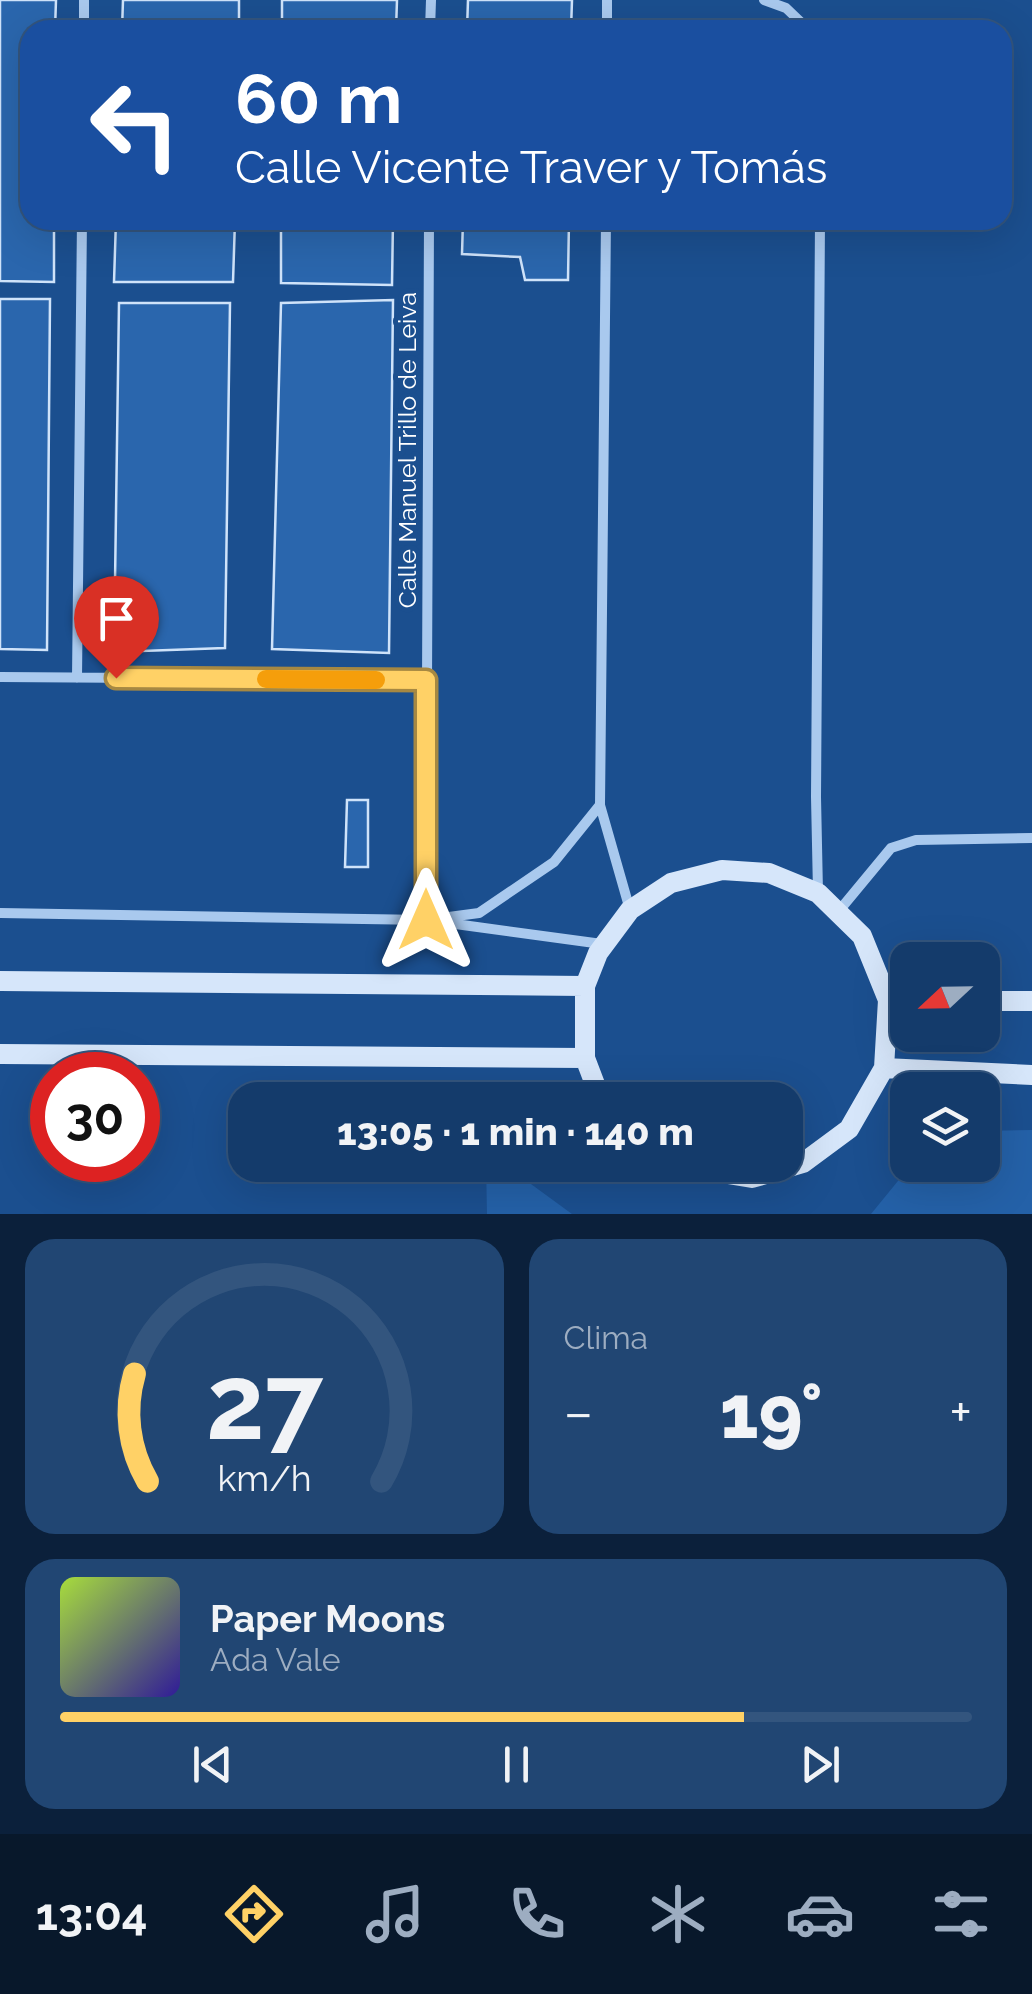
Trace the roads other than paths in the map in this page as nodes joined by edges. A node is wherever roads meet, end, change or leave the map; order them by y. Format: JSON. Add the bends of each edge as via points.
{"nodes":[{"id":1,"x":764,"y":0,"type":"edge"},
{"id":2,"x":799,"y":20,"type":"edge"},
{"id":3,"x":82,"y":230,"type":"edge"},
{"id":4,"x":429,"y":230,"type":"edge"},
{"id":5,"x":606,"y":230,"type":"edge"},
{"id":6,"x":820,"y":230,"type":"edge"},
{"id":7,"x":0,"y":677,"type":"edge"},
{"id":8,"x":77,"y":678,"type":"junction"},
{"id":9,"x":426,"y":680,"type":"junction"},
{"id":10,"x":600,"y":805,"type":"junction"},
{"id":11,"x":1032,"y":838,"type":"edge"},
{"id":12,"x":818,"y":894,"type":"junction"},
{"id":13,"x":630,"y":910,"type":"junction"},
{"id":14,"x":838,"y":912,"type":"junction"},
{"id":15,"x":0,"y":914,"type":"edge"},
{"id":16,"x":426,"y":920,"type":"junction"},
{"id":17,"x":604,"y":945,"type":"junction"},
{"id":18,"x":0,"y":981,"type":"edge"},
{"id":19,"x":585,"y":986,"type":"junction"},
{"id":20,"x":890,"y":986,"type":"edge"},
{"id":21,"x":1000,"y":1001,"type":"edge"},
{"id":22,"x":1032,"y":1002,"type":"edge"},
{"id":23,"x":890,"y":1039,"type":"edge"},
{"id":24,"x":0,"y":1054,"type":"edge"},
{"id":25,"x":584,"y":1058,"type":"junction"},
{"id":26,"x":884,"y":1068,"type":"junction"},
{"id":27,"x":1032,"y":1074,"type":"edge"},
{"id":28,"x":594,"y":1082,"type":"edge"},
{"id":29,"x":803,"y":1164,"type":"edge"}],
"edges":[{"from":1,"to":2,"type":"street"},
{"from":3,"to":8,"type":"street"},
{"from":4,"to":9,"type":"street","name":"Calle Manuel Trillo de Leiva"},
{"from":5,"to":10,"type":"street"},
{"from":6,"to":12,"type":"street"},
{"from":7,"to":8,"type":"street"},
{"from":8,"to":9,"type":"street"},
{"from":9,"to":16,"type":"street","name":"Calle Manuel Trillo de Leiva"},
{"from":10,"to":13,"type":"street"},
{"from":10,"to":16,"type":"street","via":[[554,862],[478,913]]},
{"from":11,"to":14,"type":"street","via":[[916,840],[890,848]]},
{"from":12,"to":13,"type":"main road","via":[[768,873],[722,870],[671,883]]},
{"from":12,"to":14,"type":"main road"},
{"from":13,"to":17,"type":"main road"},
{"from":14,"to":20,"type":"main road","via":[[862,936]]},
{"from":15,"to":16,"type":"street"},
{"from":16,"to":17,"type":"street"},
{"from":17,"to":19,"type":"main road"},
{"from":18,"to":19,"type":"main road"},
{"from":19,"to":25,"type":"main road"},
{"from":21,"to":22,"type":"main road"},
{"from":23,"to":26,"type":"main road"},
{"from":24,"to":25,"type":"main road"},
{"from":25,"to":28,"type":"main road"},
{"from":26,"to":27,"type":"main road"},
{"from":26,"to":29,"type":"main road","via":[[849,1129]]}]}
